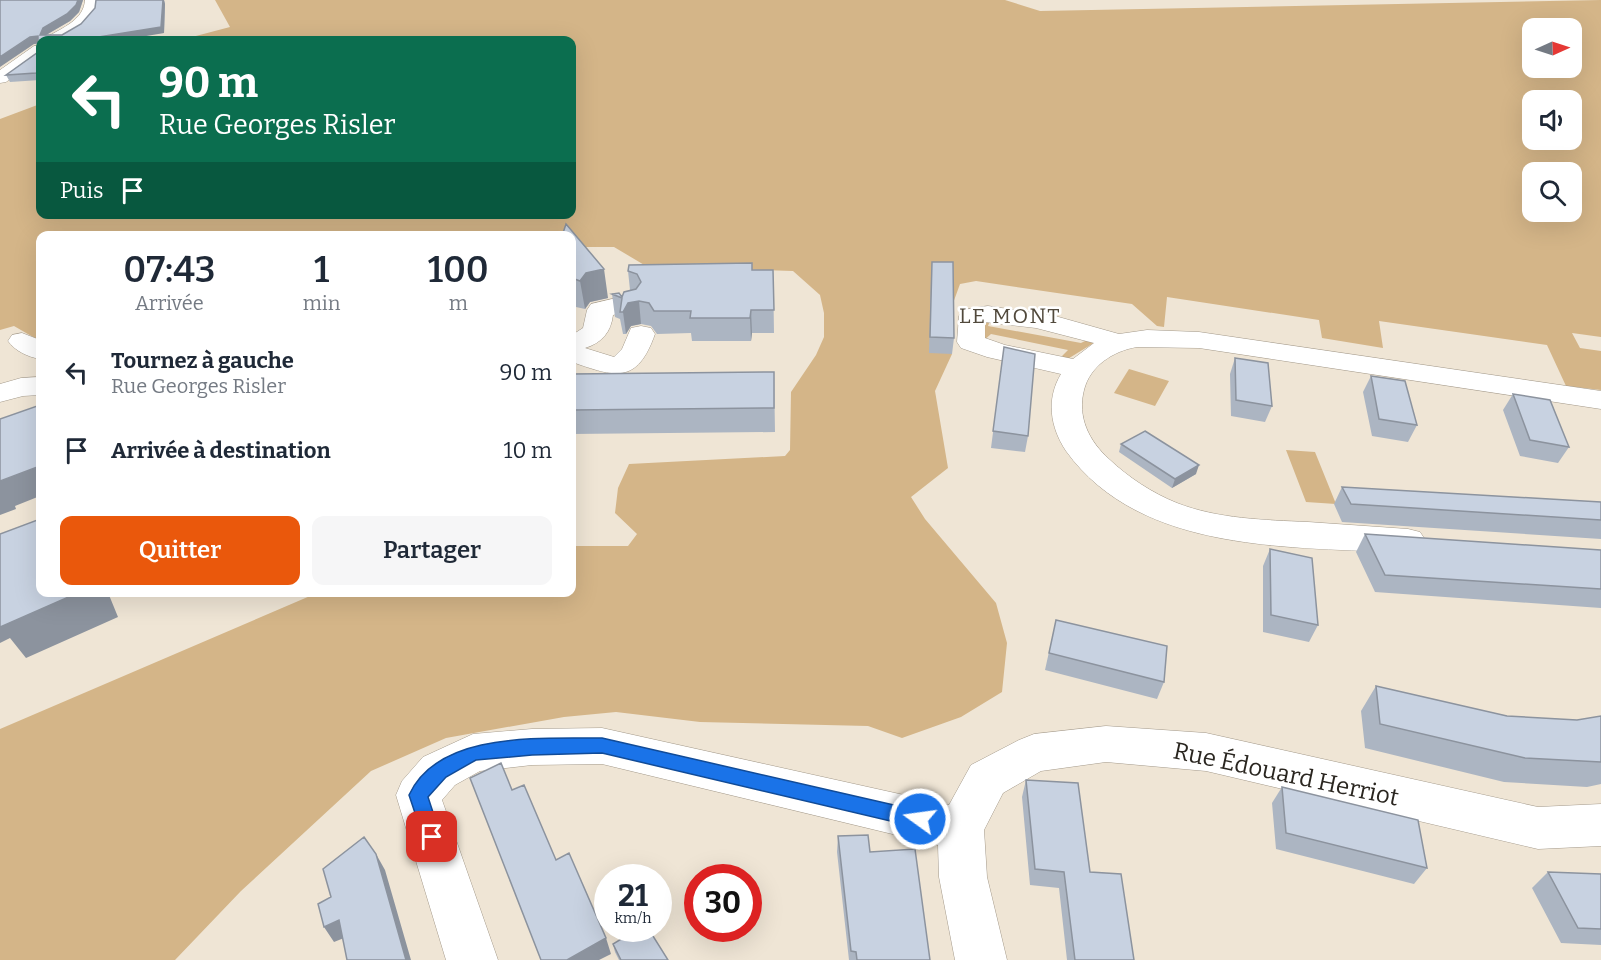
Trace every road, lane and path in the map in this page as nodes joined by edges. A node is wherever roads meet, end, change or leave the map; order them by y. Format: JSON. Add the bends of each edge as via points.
{"nodes":[{"id":1,"x":92,"y":0,"type":"edge"},
{"id":2,"x":100,"y":25,"type":"edge"},
{"id":3,"x":74,"y":26,"type":"junction"},
{"id":4,"x":59,"y":36,"type":"edge"},
{"id":5,"x":36,"y":53,"type":"edge"},
{"id":6,"x":0,"y":78,"type":"edge"},
{"id":7,"x":629,"y":303,"type":"edge"},
{"id":8,"x":641,"y":334,"type":"dead end"},
{"id":9,"x":576,"y":342,"type":"edge"},
{"id":10,"x":1116,"y":344,"type":"junction"},
{"id":11,"x":576,"y":354,"type":"edge"},
{"id":12,"x":1078,"y":370,"type":"junction"},
{"id":13,"x":1601,"y":400,"type":"edge"},
{"id":14,"x":1434,"y":543,"type":"edge"},
{"id":15,"x":1601,"y":825,"type":"edge"},
{"id":16,"x":961,"y":829,"type":"junction"},
{"id":17,"x":472,"y":960,"type":"edge"},
{"id":18,"x":981,"y":960,"type":"edge"}],
"edges":[{"from":1,"to":3,"type":"street","via":[[89,15]]},
{"from":2,"to":3,"type":"street"},
{"from":3,"to":4,"type":"street"},
{"from":5,"to":6,"type":"street"},
{"from":7,"to":9,"type":"street","via":[[600,310],[599,325],[587,340]]},
{"from":8,"to":11,"type":"street","via":[[629,363],[617,366]]},
{"from":10,"to":12,"type":"street"},
{"from":10,"to":12,"type":"street","via":[[1105,337],[1055,325],[988,314],[972,316],[971,342]]},
{"from":10,"to":13,"type":"street","via":[[1161,338],[1199,340]]},
{"from":12,"to":14,"type":"street","via":[[1069,386],[1066,409],[1071,434],[1091,462],[1126,491],[1165,511],[1205,524],[1243,530]]},
{"from":15,"to":16,"type":"street","name":"Rue Édouard Herriot","via":[[1538,828],[1206,752],[1106,744],[1034,753],[987,779]]},
{"from":16,"to":17,"type":"street","via":[[602,746],[473,753],[440,771],[418,795]]},
{"from":16,"to":18,"type":"street","via":[[963,877]]}]}
